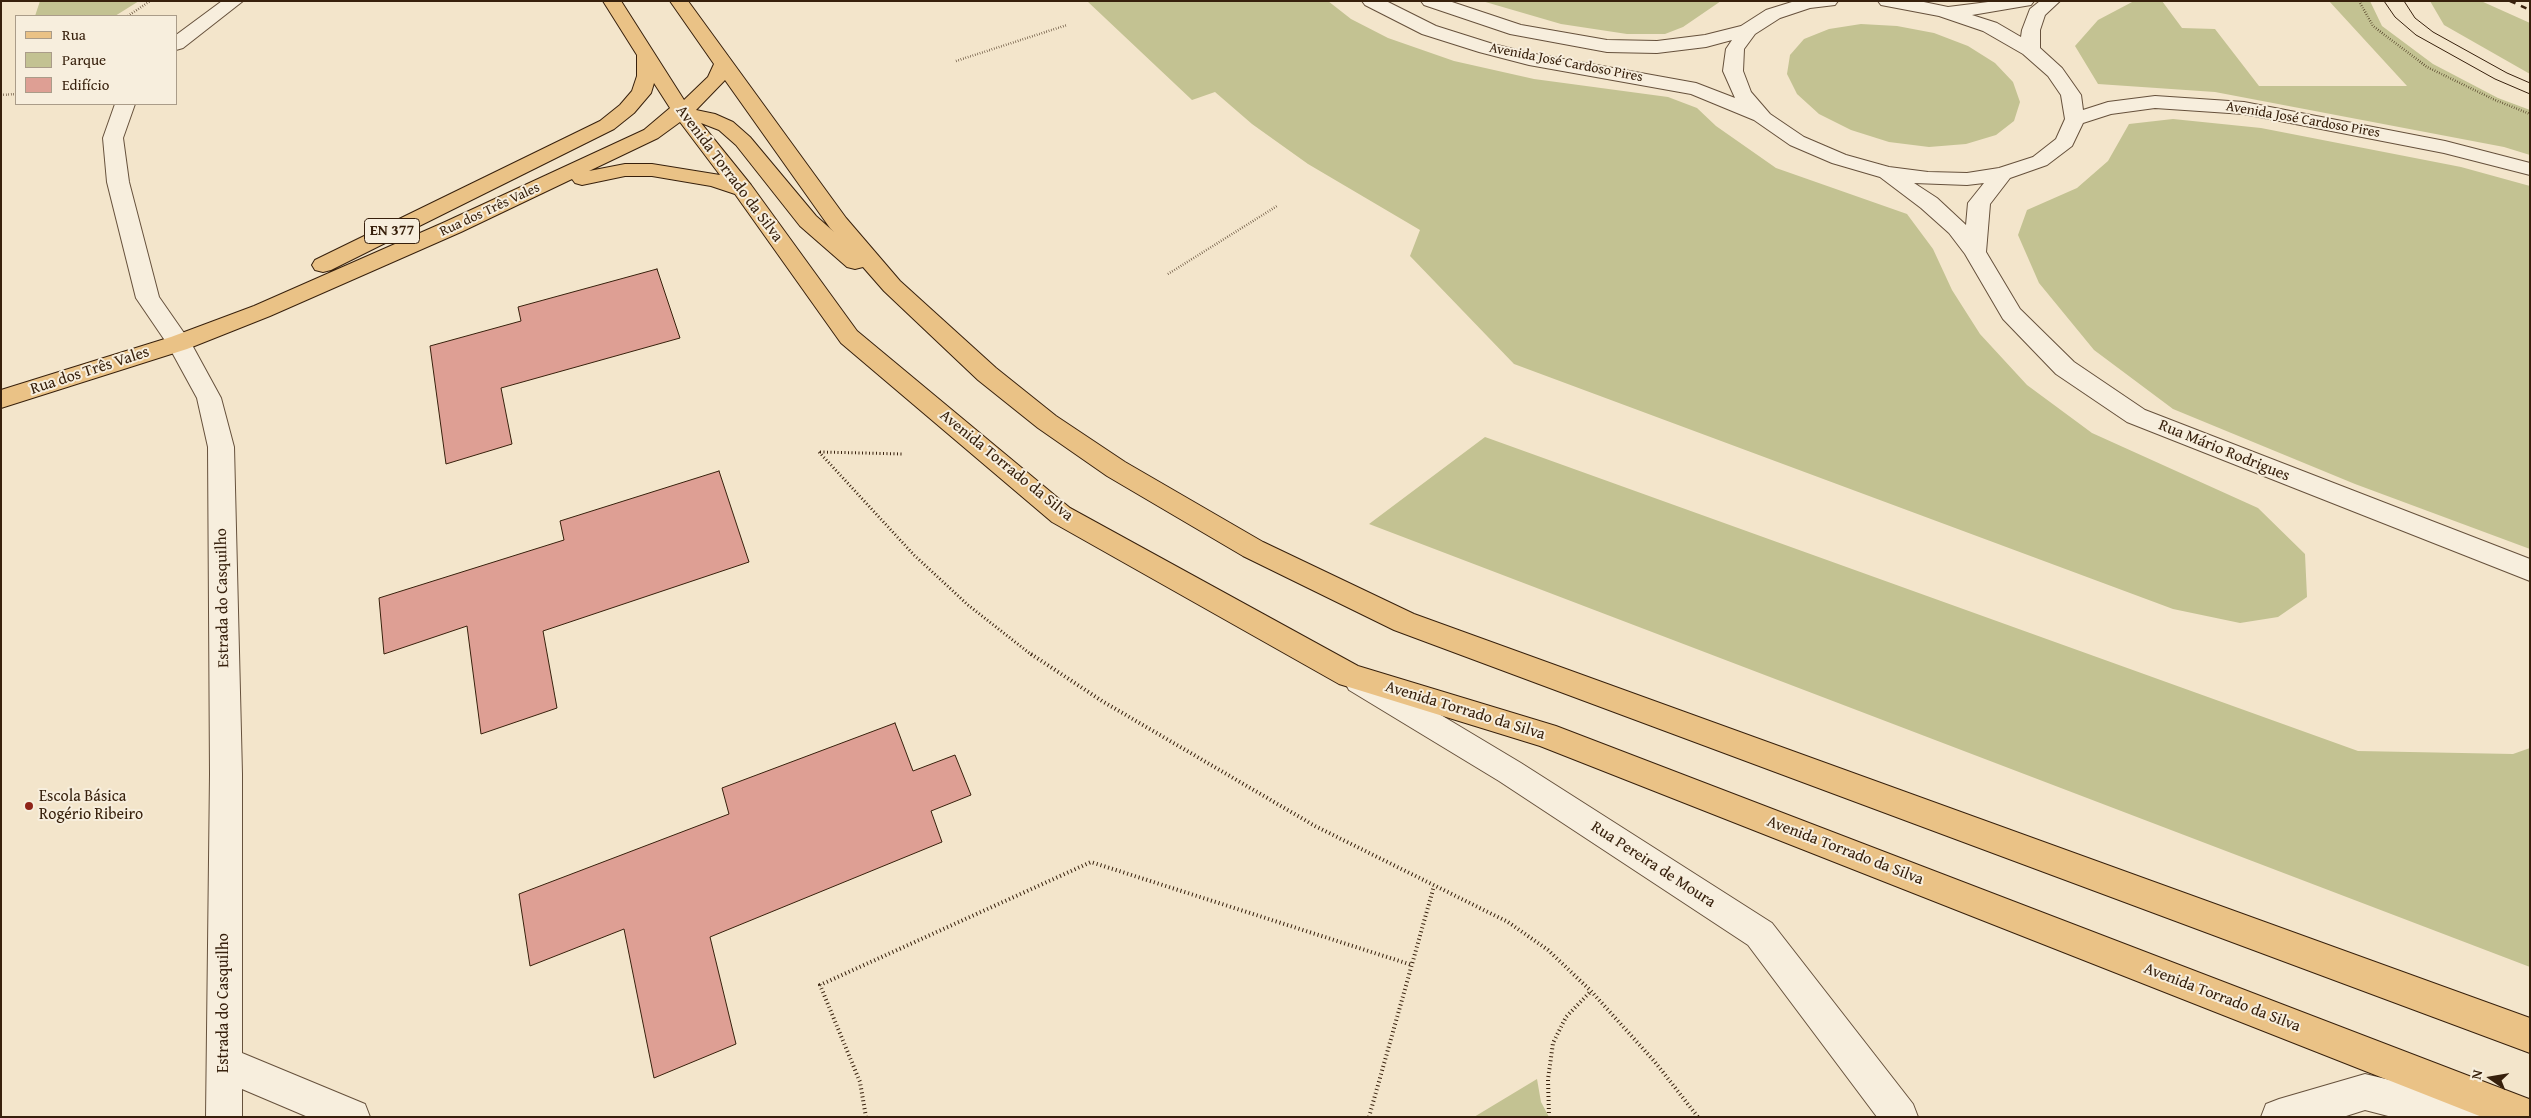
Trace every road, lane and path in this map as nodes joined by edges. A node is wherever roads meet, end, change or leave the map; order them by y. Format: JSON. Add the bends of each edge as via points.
{"nodes":[{"id":1,"x":150,"y":1,"type":"edge"},
{"id":2,"x":234,"y":1,"type":"edge"},
{"id":3,"x":612,"y":1,"type":"edge"},
{"id":4,"x":679,"y":1,"type":"edge"},
{"id":5,"x":1371,"y":1,"type":"edge"},
{"id":6,"x":1430,"y":1,"type":"edge"},
{"id":7,"x":1829,"y":1,"type":"edge"},
{"id":8,"x":1887,"y":1,"type":"edge"},
{"id":9,"x":2025,"y":1,"type":"edge"},
{"id":10,"x":2051,"y":1,"type":"edge"},
{"id":11,"x":2359,"y":1,"type":"edge"},
{"id":12,"x":1943,"y":11,"type":"junction"},
{"id":13,"x":129,"y":15,"type":"edge"},
{"id":14,"x":1067,"y":26,"type":"dead end"},
{"id":15,"x":1748,"y":30,"type":"junction"},
{"id":16,"x":178,"y":42,"type":"edge"},
{"id":17,"x":2030,"y":50,"type":"junction"},
{"id":18,"x":646,"y":56,"type":"junction"},
{"id":19,"x":956,"y":61,"type":"dead end"},
{"id":20,"x":723,"y":65,"type":"junction"},
{"id":21,"x":15,"y":94,"type":"edge"},
{"id":22,"x":1,"y":95,"type":"edge"},
{"id":23,"x":125,"y":105,"type":"edge"},
{"id":24,"x":682,"y":112,"type":"junction"},
{"id":25,"x":2530,"y":114,"type":"edge"},
{"id":26,"x":1763,"y":118,"type":"junction"},
{"id":27,"x":2075,"y":119,"type":"junction"},
{"id":28,"x":607,"y":125,"type":"junction"},
{"id":29,"x":2530,"y":169,"type":"edge"},
{"id":30,"x":1887,"y":172,"type":"junction"},
{"id":31,"x":2003,"y":174,"type":"junction"},
{"id":32,"x":743,"y":190,"type":"junction"},
{"id":33,"x":1277,"y":206,"type":"dead end"},
{"id":34,"x":452,"y":227,"type":"junction"},
{"id":35,"x":1975,"y":252,"type":"junction"},
{"id":36,"x":1168,"y":274,"type":"dead end"},
{"id":37,"x":892,"y":286,"type":"junction"},
{"id":38,"x":179,"y":343,"type":"junction"},
{"id":39,"x":1,"y":399,"type":"edge"},
{"id":40,"x":903,"y":454,"type":"dead end"},
{"id":41,"x":2530,"y":570,"type":"edge"},
{"id":42,"x":1349,"y":675,"type":"junction"},
{"id":43,"x":1434,"y":886,"type":"junction"},
{"id":44,"x":1412,"y":965,"type":"junction"},
{"id":45,"x":1591,"y":991,"type":"junction"},
{"id":46,"x":2530,"y":1036,"type":"edge"},
{"id":47,"x":224,"y":1063,"type":"junction"},
{"id":48,"x":224,"y":1117,"type":"edge"},
{"id":49,"x":352,"y":1117,"type":"edge"},
{"id":50,"x":866,"y":1117,"type":"edge"},
{"id":51,"x":1369,"y":1117,"type":"edge"},
{"id":52,"x":1549,"y":1117,"type":"edge"},
{"id":53,"x":1698,"y":1117,"type":"edge"},
{"id":54,"x":1900,"y":1117,"type":"edge"},
{"id":55,"x":2279,"y":1117,"type":"edge"},
{"id":56,"x":2470,"y":1117,"type":"edge"},
{"id":57,"x":2529,"y":1117,"type":"edge"}],
"edges":[{"from":1,"to":13,"type":"path"},
{"from":2,"to":16,"type":"street"},
{"from":3,"to":18,"type":"main road","name":"Avenida Torrado da Silva"},
{"from":4,"to":20,"type":"main road"},
{"from":5,"to":26,"type":"street","name":"Avenida José Cardoso Pires","via":[[1429,30],[1486,48],[1696,89]]},
{"from":6,"to":15,"type":"street","name":"Avenida José Cardoso Pires","via":[[1517,30],[1607,46],[1657,47],[1706,41]]},
{"from":7,"to":15,"type":"street","via":[[1808,3],[1774,14]]},
{"from":8,"to":12,"type":"street"},
{"from":9,"to":12,"type":"street","via":[[1990,8]]},
{"from":10,"to":17,"type":"street","via":[[2037,13],[2030,30]]},
{"from":11,"to":25,"type":"path","via":[[2373,26],[2427,67]]},
{"from":12,"to":17,"type":"street","via":[[1990,27]]},
{"from":14,"to":19,"type":"path"},
{"from":15,"to":26,"type":"street","via":[[1735,49],[1733,71],[1742,94]]},
{"from":17,"to":27,"type":"street","via":[[2055,72],[2071,95]]},
{"from":18,"to":24,"type":"main road","name":"Avenida Torrado da Silva"},
{"from":18,"to":28,"type":"main road","name":"Rua dos Três Vales","number":"EN 377","via":[[647,76],[641,93]]},
{"from":20,"to":24,"type":"main road","name":"Rua dos Três Vales","number":"EN 377","via":[[716,79]]},
{"from":20,"to":37,"type":"main road","via":[[838,224]]},
{"from":21,"to":22,"type":"path"},
{"from":23,"to":38,"type":"street","name":"Estrada do Casquilho","via":[[113,138],[118,182],[148,298]]},
{"from":24,"to":28,"type":"main road","via":[[656,112]]},
{"from":24,"to":32,"type":"main road","name":"Avenida Torrado da Silva"},
{"from":24,"to":34,"type":"main road","name":"Rua dos Três Vales","number":"EN 377","via":[[651,134],[625,147]]},
{"from":24,"to":37,"type":"main road","via":[[726,126],[743,141],[808,221],[852,260]]},
{"from":26,"to":30,"type":"street","via":[[1796,141],[1831,156]]},
{"from":27,"to":29,"type":"street","name":"Avenida José Cardoso Pires","via":[[2108,108],[2156,102],[2244,108],[2445,147]]},
{"from":27,"to":31,"type":"street","via":[[2065,142],[2040,161]]},
{"from":28,"to":38,"type":"main road","name":"Rua dos Três Vales","number":"EN 377","via":[[324,264]]},
{"from":30,"to":31,"type":"street","via":[[1967,179]]},
{"from":30,"to":35,"type":"street","name":"Rua Mário Rodrigues","via":[[1957,228]]},
{"from":31,"to":35,"type":"street","via":[[1979,203]]},
{"from":32,"to":34,"type":"main road","via":[[697,176],[625,170],[564,183]]},
{"from":32,"to":42,"type":"main road","name":"Avenida Torrado da Silva","via":[[849,337],[1061,515]]},
{"from":33,"to":36,"type":"path"},
{"from":34,"to":38,"type":"main road","name":"Rua dos Três Vales","number":"EN 377","via":[[262,311]]},
{"from":35,"to":41,"type":"street","name":"Rua Mário Rodrigues","via":[[2011,314],[2065,368],[2136,416]]},
{"from":37,"to":46,"type":"main road","via":[[987,374],[1047,422],[1116,468],[1253,549],[1404,622]]},
{"from":38,"to":39,"type":"main road","name":"Rua dos Três Vales","number":"EN 377"},
{"from":38,"to":47,"type":"street","name":"Estrada do Casquilho","via":[[208,398],[221,446],[226,774]]},
{"from":40,"to":43,"type":"path","via":[[819,452],[914,555],[968,605],[1045,665],[1315,826]]},
{"from":42,"to":54,"type":"street","name":"Rua Pereira de Moura","via":[[1510,772],[1760,934]]},
{"from":42,"to":57,"type":"main road","name":"Avenida Torrado da Silva","via":[[1546,735]]},
{"from":43,"to":44,"type":"path"},
{"from":43,"to":45,"type":"path","via":[[1508,922],[1548,950]]},
{"from":44,"to":50,"type":"path","via":[[1091,862],[820,985],[860,1082]]},
{"from":44,"to":51,"type":"path"},
{"from":45,"to":52,"type":"path","via":[[1566,1017],[1553,1043],[1548,1079]]},
{"from":45,"to":53,"type":"path","via":[[1655,1062]]},
{"from":47,"to":48,"type":"street","name":"Estrada do Casquilho"},
{"from":47,"to":49,"type":"street"},
{"from":55,"to":56,"type":"street","via":[[2365,1092]]}]}
